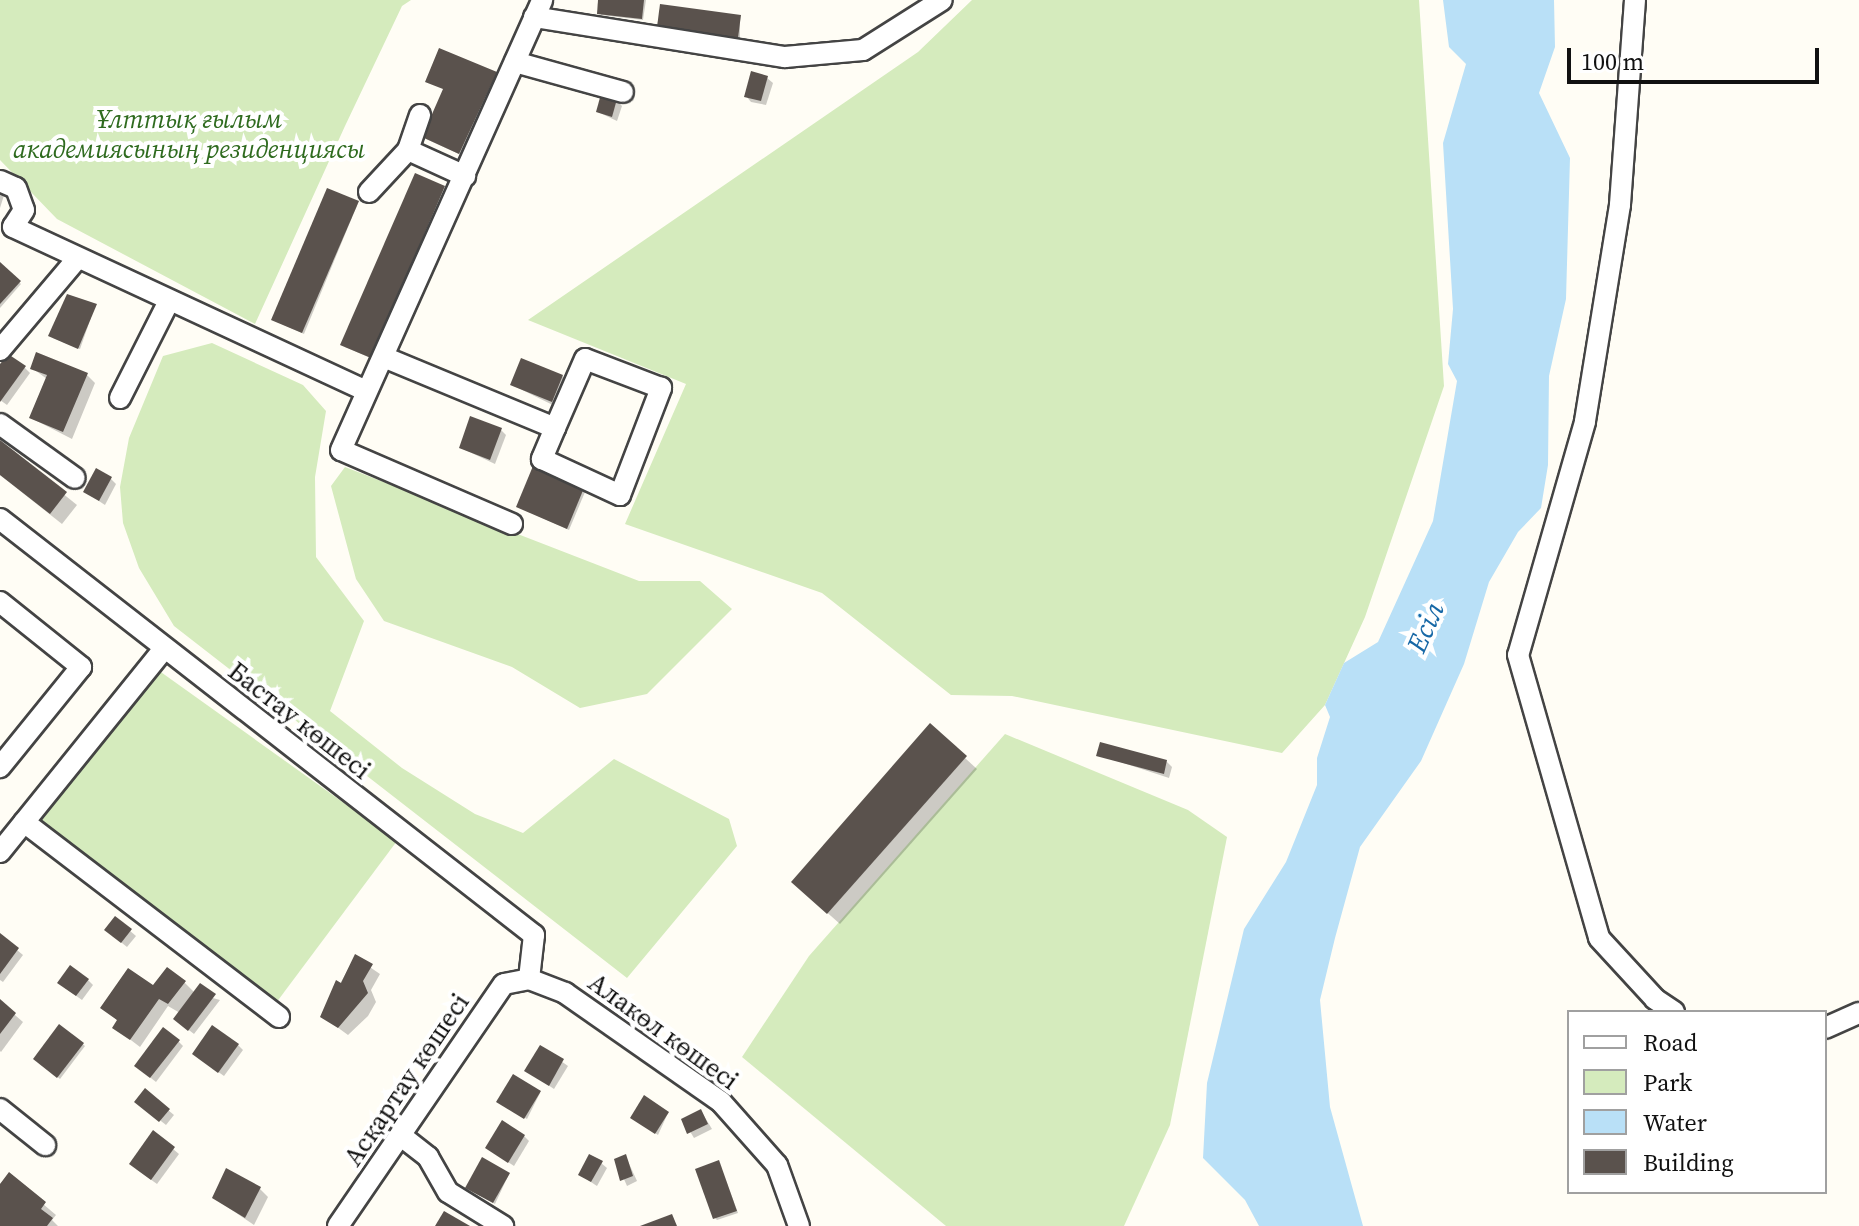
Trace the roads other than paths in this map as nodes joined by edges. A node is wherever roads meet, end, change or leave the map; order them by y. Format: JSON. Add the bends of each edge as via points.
{"nodes":[{"id":1,"x":942,"y":0,"type":"edge"},
{"id":2,"x":1635,"y":0,"type":"edge"},
{"id":3,"x":538,"y":9,"type":"edge"},
{"id":4,"x":515,"y":62,"type":"junction"},
{"id":5,"x":623,"y":92,"type":"dead end"},
{"id":6,"x":420,"y":115,"type":"dead end"},
{"id":7,"x":408,"y":150,"type":"junction"},
{"id":8,"x":465,"y":176,"type":"junction"},
{"id":9,"x":0,"y":181,"type":"edge"},
{"id":10,"x":369,"y":192,"type":"dead end"},
{"id":11,"x":4,"y":229,"type":"edge"},
{"id":12,"x":77,"y":259,"type":"junction"},
{"id":13,"x":169,"y":301,"type":"junction"},
{"id":14,"x":0,"y":350,"type":"edge"},
{"id":15,"x":386,"y":358,"type":"junction"},
{"id":16,"x":366,"y":391,"type":"junction"},
{"id":17,"x":120,"y":398,"type":"dead end"},
{"id":18,"x":0,"y":424,"type":"edge"},
{"id":19,"x":555,"y":428,"type":"junction"},
{"id":20,"x":75,"y":478,"type":"dead end"},
{"id":21,"x":0,"y":519,"type":"edge"},
{"id":22,"x":512,"y":524,"type":"dead end"},
{"id":23,"x":0,"y":602,"type":"edge"},
{"id":24,"x":164,"y":649,"type":"junction"},
{"id":25,"x":0,"y":767,"type":"edge"},
{"id":26,"x":24,"y":822,"type":"junction"},
{"id":27,"x":0,"y":852,"type":"edge"},
{"id":28,"x":529,"y":979,"type":"junction"},
{"id":29,"x":1672,"y":1010,"type":"edge"},
{"id":30,"x":1859,"y":1013,"type":"edge"},
{"id":31,"x":279,"y":1017,"type":"dead end"},
{"id":32,"x":1827,"y":1027,"type":"edge"},
{"id":33,"x":0,"y":1109,"type":"edge"},
{"id":34,"x":400,"y":1135,"type":"junction"},
{"id":35,"x":45,"y":1145,"type":"dead end"},
{"id":36,"x":338,"y":1226,"type":"edge"},
{"id":37,"x":503,"y":1226,"type":"edge"},
{"id":38,"x":799,"y":1226,"type":"edge"}],
"edges":[{"from":1,"to":3,"type":"street","via":[[863,50],[785,57]]},
{"from":2,"to":29,"type":"street","via":[[1620,205],[1585,422],[1518,655],[1599,938]]},
{"from":3,"to":4,"type":"street"},
{"from":4,"to":5,"type":"street"},
{"from":4,"to":8,"type":"street"},
{"from":6,"to":7,"type":"street"},
{"from":7,"to":8,"type":"street"},
{"from":7,"to":10,"type":"street"},
{"from":8,"to":15,"type":"street"},
{"from":9,"to":11,"type":"street","via":[[16,188],[24,210]]},
{"from":11,"to":12,"type":"street"},
{"from":12,"to":13,"type":"street"},
{"from":12,"to":14,"type":"street"},
{"from":13,"to":16,"type":"street"},
{"from":13,"to":17,"type":"street"},
{"from":15,"to":16,"type":"street"},
{"from":15,"to":19,"type":"street"},
{"from":16,"to":22,"type":"street","via":[[341,450]]},
{"from":18,"to":20,"type":"street"},
{"from":19,"to":19,"type":"street","via":[[542,459],[620,495],[661,388],[585,359]]},
{"from":21,"to":24,"type":"street","name":"Бастау көшесі"},
{"from":23,"to":25,"type":"street","via":[[81,667]]},
{"from":24,"to":26,"type":"street"},
{"from":24,"to":28,"type":"street","name":"Бастау көшесі","via":[[534,935]]},
{"from":26,"to":27,"type":"street"},
{"from":26,"to":31,"type":"street"},
{"from":28,"to":34,"type":"street","name":"Асқартау көшесі","via":[[504,984]]},
{"from":28,"to":38,"type":"street","name":"Алакөл көшесі","via":[[565,993],[721,1102],[777,1165]]},
{"from":30,"to":32,"type":"street"},
{"from":33,"to":35,"type":"street"},
{"from":34,"to":36,"type":"street","name":"Асқартау көшесі"},
{"from":34,"to":37,"type":"street","via":[[428,1157],[448,1192]]}]}
